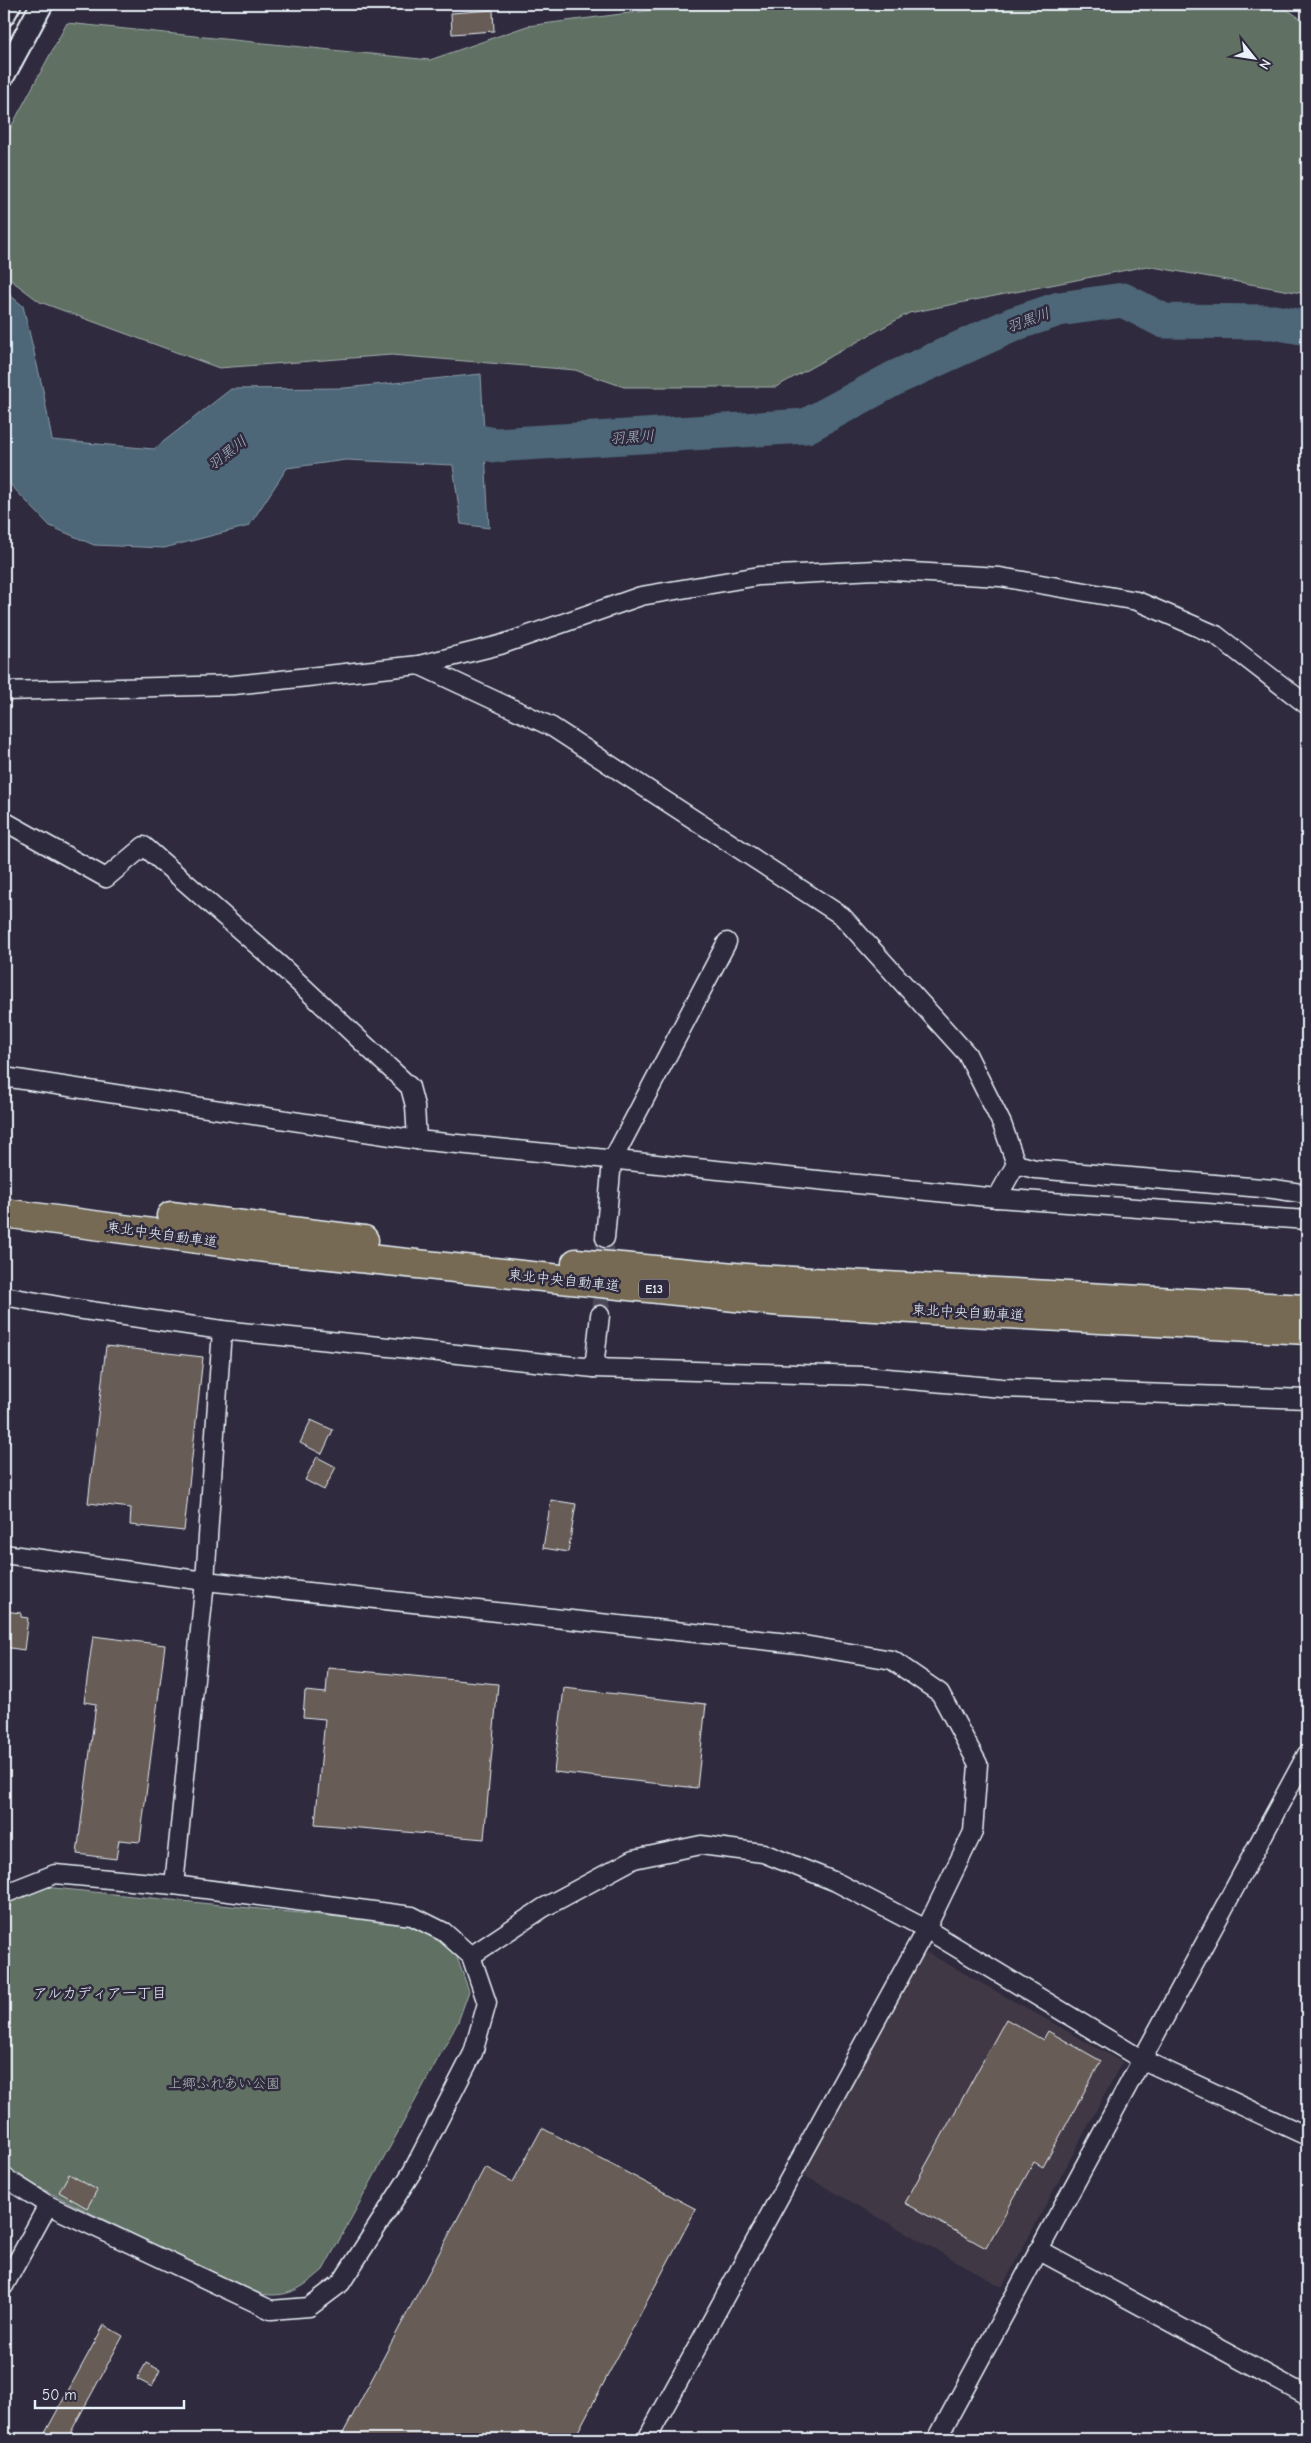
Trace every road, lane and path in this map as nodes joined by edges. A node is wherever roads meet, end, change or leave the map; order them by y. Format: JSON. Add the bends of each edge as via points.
{"nodes":[{"id":1,"x":42,"y":5,"type":"edge"},
{"id":2,"x":4,"y":75,"type":"edge"},
{"id":3,"x":419,"y":665,"type":"junction"},
{"id":4,"x":4,"y":692,"type":"edge"},
{"id":5,"x":1307,"y":705,"type":"edge"},
{"id":6,"x":4,"y":821,"type":"edge"},
{"id":7,"x":727,"y":942,"type":"dead end"},
{"id":8,"x":4,"y":1077,"type":"edge"},
{"id":9,"x":417,"y":1140,"type":"junction"},
{"id":10,"x":612,"y":1161,"type":"junction"},
{"id":11,"x":1016,"y":1164,"type":"junction"},
{"id":12,"x":4,"y":1194,"type":"edge"},
{"id":13,"x":1307,"y":1194,"type":"edge"},
{"id":14,"x":997,"y":1198,"type":"junction"},
{"id":15,"x":4,"y":1213,"type":"edge"},
{"id":16,"x":1307,"y":1220,"type":"edge"},
{"id":17,"x":605,"y":1238,"type":"tunnel mouth"},
{"id":18,"x":4,"y":1296,"type":"edge"},
{"id":19,"x":1307,"y":1309,"type":"edge"},
{"id":20,"x":600,"y":1315,"type":"tunnel mouth"},
{"id":21,"x":222,"y":1330,"type":"junction"},
{"id":22,"x":1307,"y":1330,"type":"edge"},
{"id":23,"x":594,"y":1368,"type":"junction"},
{"id":24,"x":1307,"y":1399,"type":"edge"},
{"id":25,"x":4,"y":1554,"type":"edge"},
{"id":26,"x":205,"y":1580,"type":"junction"},
{"id":27,"x":1307,"y":1754,"type":"edge"},
{"id":28,"x":174,"y":1885,"type":"junction"},
{"id":29,"x":4,"y":1894,"type":"edge"},
{"id":30,"x":926,"y":1929,"type":"junction"},
{"id":31,"x":471,"y":1956,"type":"junction"},
{"id":32,"x":1141,"y":2059,"type":"junction"},
{"id":33,"x":1307,"y":2136,"type":"edge"},
{"id":34,"x":4,"y":2177,"type":"edge"},
{"id":35,"x":48,"y":2205,"type":"junction"},
{"id":36,"x":1038,"y":2250,"type":"junction"},
{"id":37,"x":4,"y":2286,"type":"edge"},
{"id":38,"x":1307,"y":2396,"type":"edge"},
{"id":39,"x":647,"y":2439,"type":"edge"},
{"id":40,"x":937,"y":2439,"type":"edge"}],
"edges":[{"from":1,"to":2,"type":"street"},
{"from":3,"to":4,"type":"street","via":[[234,685]]},
{"from":3,"to":5,"type":"street","via":[[500,645],[641,596],[759,576],[876,570],[1000,577],[1137,601],[1216,634]]},
{"from":3,"to":11,"type":"street","via":[[552,727],[842,916],[968,1054],[1002,1124]]},
{"from":6,"to":9,"type":"street","via":[[106,878],[144,846],[400,1076],[410,1087]]},
{"from":7,"to":10,"type":"street"},
{"from":8,"to":9,"type":"street"},
{"from":9,"to":10,"type":"street"},
{"from":10,"to":14,"type":"street"},
{"from":10,"to":17,"type":"street"},
{"from":11,"to":13,"type":"street","via":[[1034,1169]]},
{"from":11,"to":14,"type":"street"},
{"from":12,"to":19,"type":"highway","name":"東北中央自動車道","number":"E13","via":[[487,1254],[758,1279]]},
{"from":14,"to":16,"type":"street"},
{"from":15,"to":22,"type":"highway","name":"東北中央自動車道","number":"E13","via":[[273,1249],[782,1302]]},
{"from":18,"to":21,"type":"street"},
{"from":20,"to":23,"type":"street"},
{"from":21,"to":23,"type":"street"},
{"from":21,"to":26,"type":"street"},
{"from":23,"to":24,"type":"street","via":[[864,1376],[1002,1388]]},
{"from":25,"to":26,"type":"street"},
{"from":26,"to":28,"type":"street"},
{"from":26,"to":30,"type":"street","via":[[798,1644],[892,1660],[940,1693],[978,1764],[973,1832]]},
{"from":27,"to":32,"type":"street"},
{"from":28,"to":29,"type":"street","via":[[55,1874]]},
{"from":28,"to":31,"type":"street","via":[[412,1916],[444,1932]]},
{"from":30,"to":31,"type":"street","via":[[836,1882],[763,1853],[701,1845],[634,1859],[543,1908]]},
{"from":30,"to":32,"type":"street"},
{"from":30,"to":39,"type":"street"},
{"from":31,"to":35,"type":"street","via":[[487,2003],[473,2053],[412,2172],[341,2283],[309,2307],[271,2310]]},
{"from":32,"to":33,"type":"street"},
{"from":32,"to":36,"type":"street"},
{"from":34,"to":35,"type":"street"},
{"from":35,"to":37,"type":"street"},
{"from":36,"to":38,"type":"street"},
{"from":36,"to":40,"type":"street"}]}
